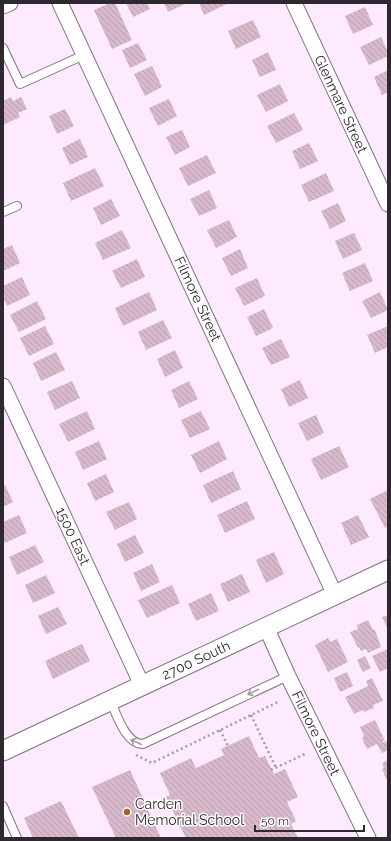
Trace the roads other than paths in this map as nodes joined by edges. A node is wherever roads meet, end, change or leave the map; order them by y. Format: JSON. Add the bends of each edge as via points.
{"nodes":[{"id":1,"x":10,"y":3,"type":"edge"},
{"id":2,"x":60,"y":3,"type":"edge"},
{"id":3,"x":294,"y":3,"type":"edge"},
{"id":4,"x":3,"y":6,"type":"edge"},
{"id":5,"x":3,"y":48,"type":"edge"},
{"id":6,"x":84,"y":55,"type":"junction"},
{"id":7,"x":388,"y":204,"type":"edge"},
{"id":8,"x":17,"y":206,"type":"dead end"},
{"id":9,"x":3,"y":212,"type":"edge"},
{"id":10,"x":3,"y":386,"type":"edge"},
{"id":11,"x":388,"y":570,"type":"edge"},
{"id":12,"x":335,"y":595,"type":"junction"},
{"id":13,"x":266,"y":627,"type":"junction"},
{"id":14,"x":288,"y":676,"type":"junction"},
{"id":15,"x":142,"y":685,"type":"junction"},
{"id":16,"x":110,"y":700,"type":"junction"},
{"id":17,"x":3,"y":751,"type":"edge"},
{"id":18,"x":3,"y":806,"type":"edge"},
{"id":19,"x":18,"y":838,"type":"edge"},
{"id":20,"x":368,"y":838,"type":"edge"}],
"edges":[{"from":1,"to":4,"type":"street"},
{"from":2,"to":6,"type":"street","name":"Filmore Street"},
{"from":3,"to":7,"type":"street","name":"Glenmare Street"},
{"from":5,"to":6,"type":"lane","via":[[20,84]]},
{"from":6,"to":12,"type":"street","name":"Filmore Street"},
{"from":8,"to":9,"type":"lane"},
{"from":10,"to":15,"type":"street","name":"1500 East"},
{"from":11,"to":12,"type":"street","name":"2700 South"},
{"from":12,"to":13,"type":"street","name":"2700 South"},
{"from":13,"to":14,"type":"street","name":"Filmore Street"},
{"from":13,"to":15,"type":"street","name":"2700 South"},
{"from":14,"to":16,"type":"lane","one_way":true,"via":[[143,744],[129,738]]},
{"from":14,"to":20,"type":"street","name":"Filmore Street"},
{"from":15,"to":16,"type":"street","name":"2700 South"},
{"from":16,"to":17,"type":"street","name":"2700 South"},
{"from":18,"to":19,"type":"lane"}]}
